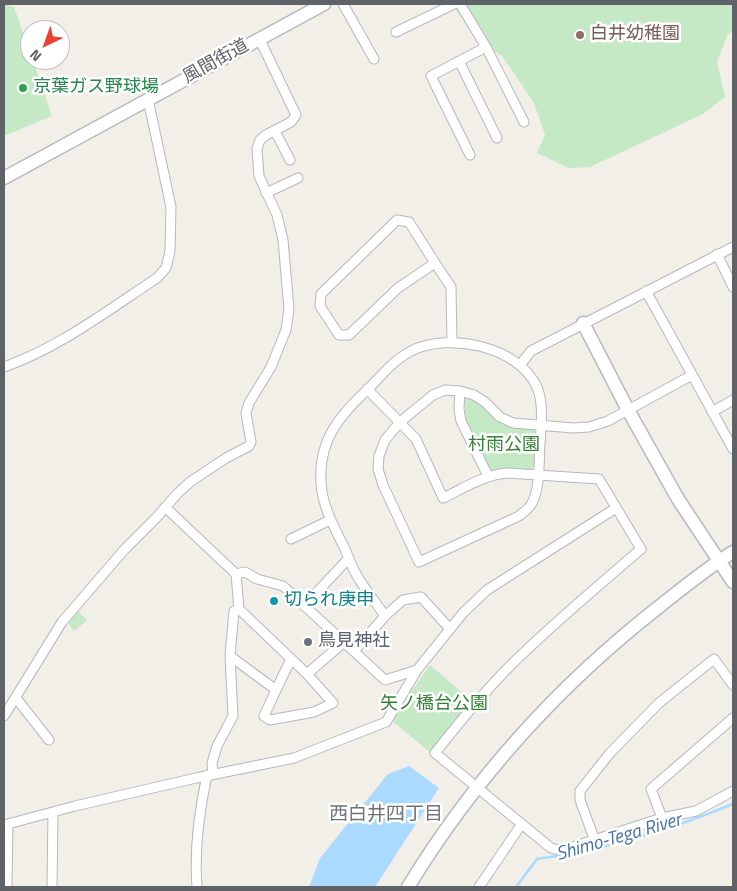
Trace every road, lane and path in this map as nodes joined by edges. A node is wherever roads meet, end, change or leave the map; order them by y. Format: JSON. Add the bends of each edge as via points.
{"nodes":[{"id":1,"x":343,"y":4,"type":"edge"},
{"id":2,"x":454,"y":4,"type":"edge"},
{"id":3,"x":460,"y":4,"type":"edge"},
{"id":4,"x":316,"y":5,"type":"edge"},
{"id":5,"x":396,"y":32,"type":"dead end"},
{"id":6,"x":259,"y":38,"type":"junction"},
{"id":7,"x":486,"y":47,"type":"junction"},
{"id":8,"x":374,"y":59,"type":"dead end"},
{"id":9,"x":459,"y":61,"type":"junction"},
{"id":10,"x":148,"y":99,"type":"junction"},
{"id":11,"x":524,"y":122,"type":"dead end"},
{"id":12,"x":275,"y":130,"type":"junction"},
{"id":13,"x":497,"y":138,"type":"dead end"},
{"id":14,"x":470,"y":155,"type":"dead end"},
{"id":15,"x":290,"y":160,"type":"dead end"},
{"id":16,"x":4,"y":178,"type":"edge"},
{"id":17,"x":298,"y":178,"type":"dead end"},
{"id":18,"x":266,"y":193,"type":"junction"},
{"id":19,"x":733,"y":247,"type":"edge"},
{"id":20,"x":717,"y":254,"type":"junction"},
{"id":21,"x":435,"y":264,"type":"junction"},
{"id":22,"x":733,"y":287,"type":"edge"},
{"id":23,"x":646,"y":291,"type":"junction"},
{"id":24,"x":582,"y":323,"type":"junction"},
{"id":25,"x":452,"y":342,"type":"junction"},
{"id":26,"x":520,"y":365,"type":"junction"},
{"id":27,"x":4,"y":368,"type":"edge"},
{"id":28,"x":692,"y":375,"type":"junction"},
{"id":29,"x":367,"y":390,"type":"junction"},
{"id":30,"x":460,"y":391,"type":"junction"},
{"id":31,"x":733,"y":400,"type":"edge"},
{"id":32,"x":628,"y":410,"type":"junction"},
{"id":33,"x":712,"y":412,"type":"junction"},
{"id":34,"x":400,"y":422,"type":"junction"},
{"id":35,"x":541,"y":425,"type":"junction"},
{"id":36,"x":733,"y":449,"type":"edge"},
{"id":37,"x":538,"y":475,"type":"junction"},
{"id":38,"x":488,"y":476,"type":"junction"},
{"id":39,"x":165,"y":507,"type":"junction"},
{"id":40,"x":616,"y":508,"type":"junction"},
{"id":41,"x":330,"y":520,"type":"junction"},
{"id":42,"x":291,"y":539,"type":"dead end"},
{"id":43,"x":733,"y":552,"type":"edge"},
{"id":44,"x":349,"y":558,"type":"junction"},
{"id":45,"x":719,"y":561,"type":"junction"},
{"id":46,"x":236,"y":574,"type":"junction"},
{"id":47,"x":733,"y":582,"type":"edge"},
{"id":48,"x":304,"y":606,"type":"junction"},
{"id":49,"x":239,"y":609,"type":"junction"},
{"id":50,"x":385,"y":616,"type":"junction"},
{"id":51,"x":450,"y":629,"type":"junction"},
{"id":52,"x":344,"y":642,"type":"junction"},
{"id":53,"x":354,"y":651,"type":"junction"},
{"id":54,"x":230,"y":656,"type":"junction"},
{"id":55,"x":292,"y":659,"type":"junction"},
{"id":56,"x":417,"y":670,"type":"junction"},
{"id":57,"x":307,"y":674,"type":"junction"},
{"id":58,"x":733,"y":685,"type":"edge"},
{"id":59,"x":276,"y":690,"type":"junction"},
{"id":60,"x":16,"y":698,"type":"junction"},
{"id":61,"x":4,"y":716,"type":"edge"},
{"id":62,"x":733,"y":718,"type":"edge"},
{"id":63,"x":49,"y":740,"type":"dead end"},
{"id":64,"x":210,"y":775,"type":"junction"},
{"id":65,"x":477,"y":788,"type":"junction"},
{"id":66,"x":733,"y":791,"type":"edge"},
{"id":67,"x":53,"y":812,"type":"junction"},
{"id":68,"x":662,"y":818,"type":"junction"},
{"id":69,"x":521,"y":824,"type":"junction"},
{"id":70,"x":6,"y":825,"type":"edge"},
{"id":71,"x":595,"y":841,"type":"junction"},
{"id":72,"x":8,"y":887,"type":"edge"},
{"id":73,"x":52,"y":887,"type":"edge"},
{"id":74,"x":197,"y":887,"type":"edge"},
{"id":75,"x":408,"y":887,"type":"edge"},
{"id":76,"x":479,"y":887,"type":"edge"}],
"edges":[{"from":1,"to":8,"type":"street"},
{"from":2,"to":5,"type":"street"},
{"from":3,"to":7,"type":"street"},
{"from":4,"to":6,"type":"street","name":"風間街道"},
{"from":6,"to":10,"type":"street","name":"風間街道"},
{"from":6,"to":12,"type":"street","via":[[296,115],[291,122]]},
{"from":7,"to":9,"type":"street"},
{"from":7,"to":11,"type":"street"},
{"from":9,"to":13,"type":"street"},
{"from":9,"to":14,"type":"street","via":[[430,76]]},
{"from":10,"to":16,"type":"street","name":"風間街道"},
{"from":10,"to":27,"type":"street","via":[[171,207],[170,251],[166,268],[157,278],[60,341]]},
{"from":12,"to":15,"type":"street"},
{"from":12,"to":18,"type":"street","via":[[260,140],[257,149],[259,176]]},
{"from":17,"to":18,"type":"street"},
{"from":18,"to":39,"type":"street","via":[[277,215],[283,240],[289,317],[271,368],[248,403],[250,446],[190,482]]},
{"from":19,"to":20,"type":"street"},
{"from":20,"to":22,"type":"street"},
{"from":20,"to":23,"type":"street"},
{"from":21,"to":21,"type":"street","via":[[398,288],[349,335],[339,335],[320,306],[321,294],[397,220],[410,222]]},
{"from":21,"to":25,"type":"street","via":[[451,287]]},
{"from":23,"to":24,"type":"street"},
{"from":23,"to":28,"type":"street"},
{"from":24,"to":26,"type":"street","via":[[531,350]]},
{"from":24,"to":32,"type":"street"},
{"from":25,"to":26,"type":"street","via":[[501,354]]},
{"from":25,"to":29,"type":"street","via":[[412,351],[394,362]]},
{"from":26,"to":35,"type":"street","via":[[537,388]]},
{"from":28,"to":32,"type":"street"},
{"from":28,"to":33,"type":"street"},
{"from":29,"to":34,"type":"street"},
{"from":29,"to":41,"type":"street","via":[[340,416],[327,439],[320,466],[323,501]]},
{"from":30,"to":34,"type":"street","via":[[445,390],[432,395]]},
{"from":30,"to":35,"type":"street","via":[[485,402],[500,417]]},
{"from":30,"to":38,"type":"street","via":[[461,421]]},
{"from":31,"to":33,"type":"street"},
{"from":32,"to":35,"type":"street","via":[[589,427]]},
{"from":32,"to":45,"type":"street","via":[[678,499]]},
{"from":33,"to":36,"type":"street"},
{"from":34,"to":37,"type":"street","via":[[385,440],[378,469],[419,562],[526,511],[533,502]]},
{"from":34,"to":38,"type":"street","via":[[416,439],[443,498]]},
{"from":35,"to":37,"type":"street"},
{"from":37,"to":38,"type":"street","via":[[507,473]]},
{"from":37,"to":40,"type":"street","via":[[599,479]]},
{"from":39,"to":46,"type":"street"},
{"from":39,"to":60,"type":"street","via":[[62,622]]},
{"from":40,"to":51,"type":"street","via":[[487,590]]},
{"from":40,"to":65,"type":"street","via":[[641,549],[510,666],[435,753]]},
{"from":41,"to":42,"type":"street"},
{"from":41,"to":44,"type":"street"},
{"from":43,"to":45,"type":"street"},
{"from":44,"to":48,"type":"street"},
{"from":44,"to":50,"type":"street","via":[[358,579]]},
{"from":45,"to":47,"type":"street"},
{"from":45,"to":65,"type":"street","via":[[591,663],[533,722]]},
{"from":46,"to":48,"type":"street","via":[[245,572],[283,586]]},
{"from":46,"to":49,"type":"street"},
{"from":48,"to":52,"type":"street"},
{"from":49,"to":54,"type":"street","via":[[234,611]]},
{"from":49,"to":55,"type":"street"},
{"from":50,"to":51,"type":"street","via":[[402,600],[421,597]]},
{"from":50,"to":53,"type":"street"},
{"from":51,"to":56,"type":"street"},
{"from":52,"to":53,"type":"street"},
{"from":52,"to":57,"type":"street"},
{"from":53,"to":56,"type":"street","via":[[385,680]]},
{"from":54,"to":59,"type":"street"},
{"from":54,"to":64,"type":"street","via":[[232,716],[217,746]]},
{"from":55,"to":57,"type":"street"},
{"from":55,"to":59,"type":"street"},
{"from":56,"to":64,"type":"street","via":[[386,722],[294,758]]},
{"from":57,"to":59,"type":"street","via":[[333,703],[314,712],[270,720],[264,716]]},
{"from":58,"to":71,"type":"street","via":[[714,659],[659,703],[610,752],[580,790],[580,800]]},
{"from":60,"to":61,"type":"street"},
{"from":60,"to":63,"type":"street"},
{"from":62,"to":68,"type":"street","via":[[651,789]]},
{"from":64,"to":67,"type":"street"},
{"from":64,"to":74,"type":"street","via":[[201,800]]},
{"from":65,"to":69,"type":"street"},
{"from":65,"to":75,"type":"street"},
{"from":66,"to":68,"type":"street","via":[[696,811]]},
{"from":67,"to":70,"type":"street"},
{"from":67,"to":73,"type":"street"},
{"from":68,"to":71,"type":"street"},
{"from":69,"to":71,"type":"street","via":[[551,848],[559,850]]},
{"from":69,"to":76,"type":"street"},
{"from":70,"to":72,"type":"street"}]}
